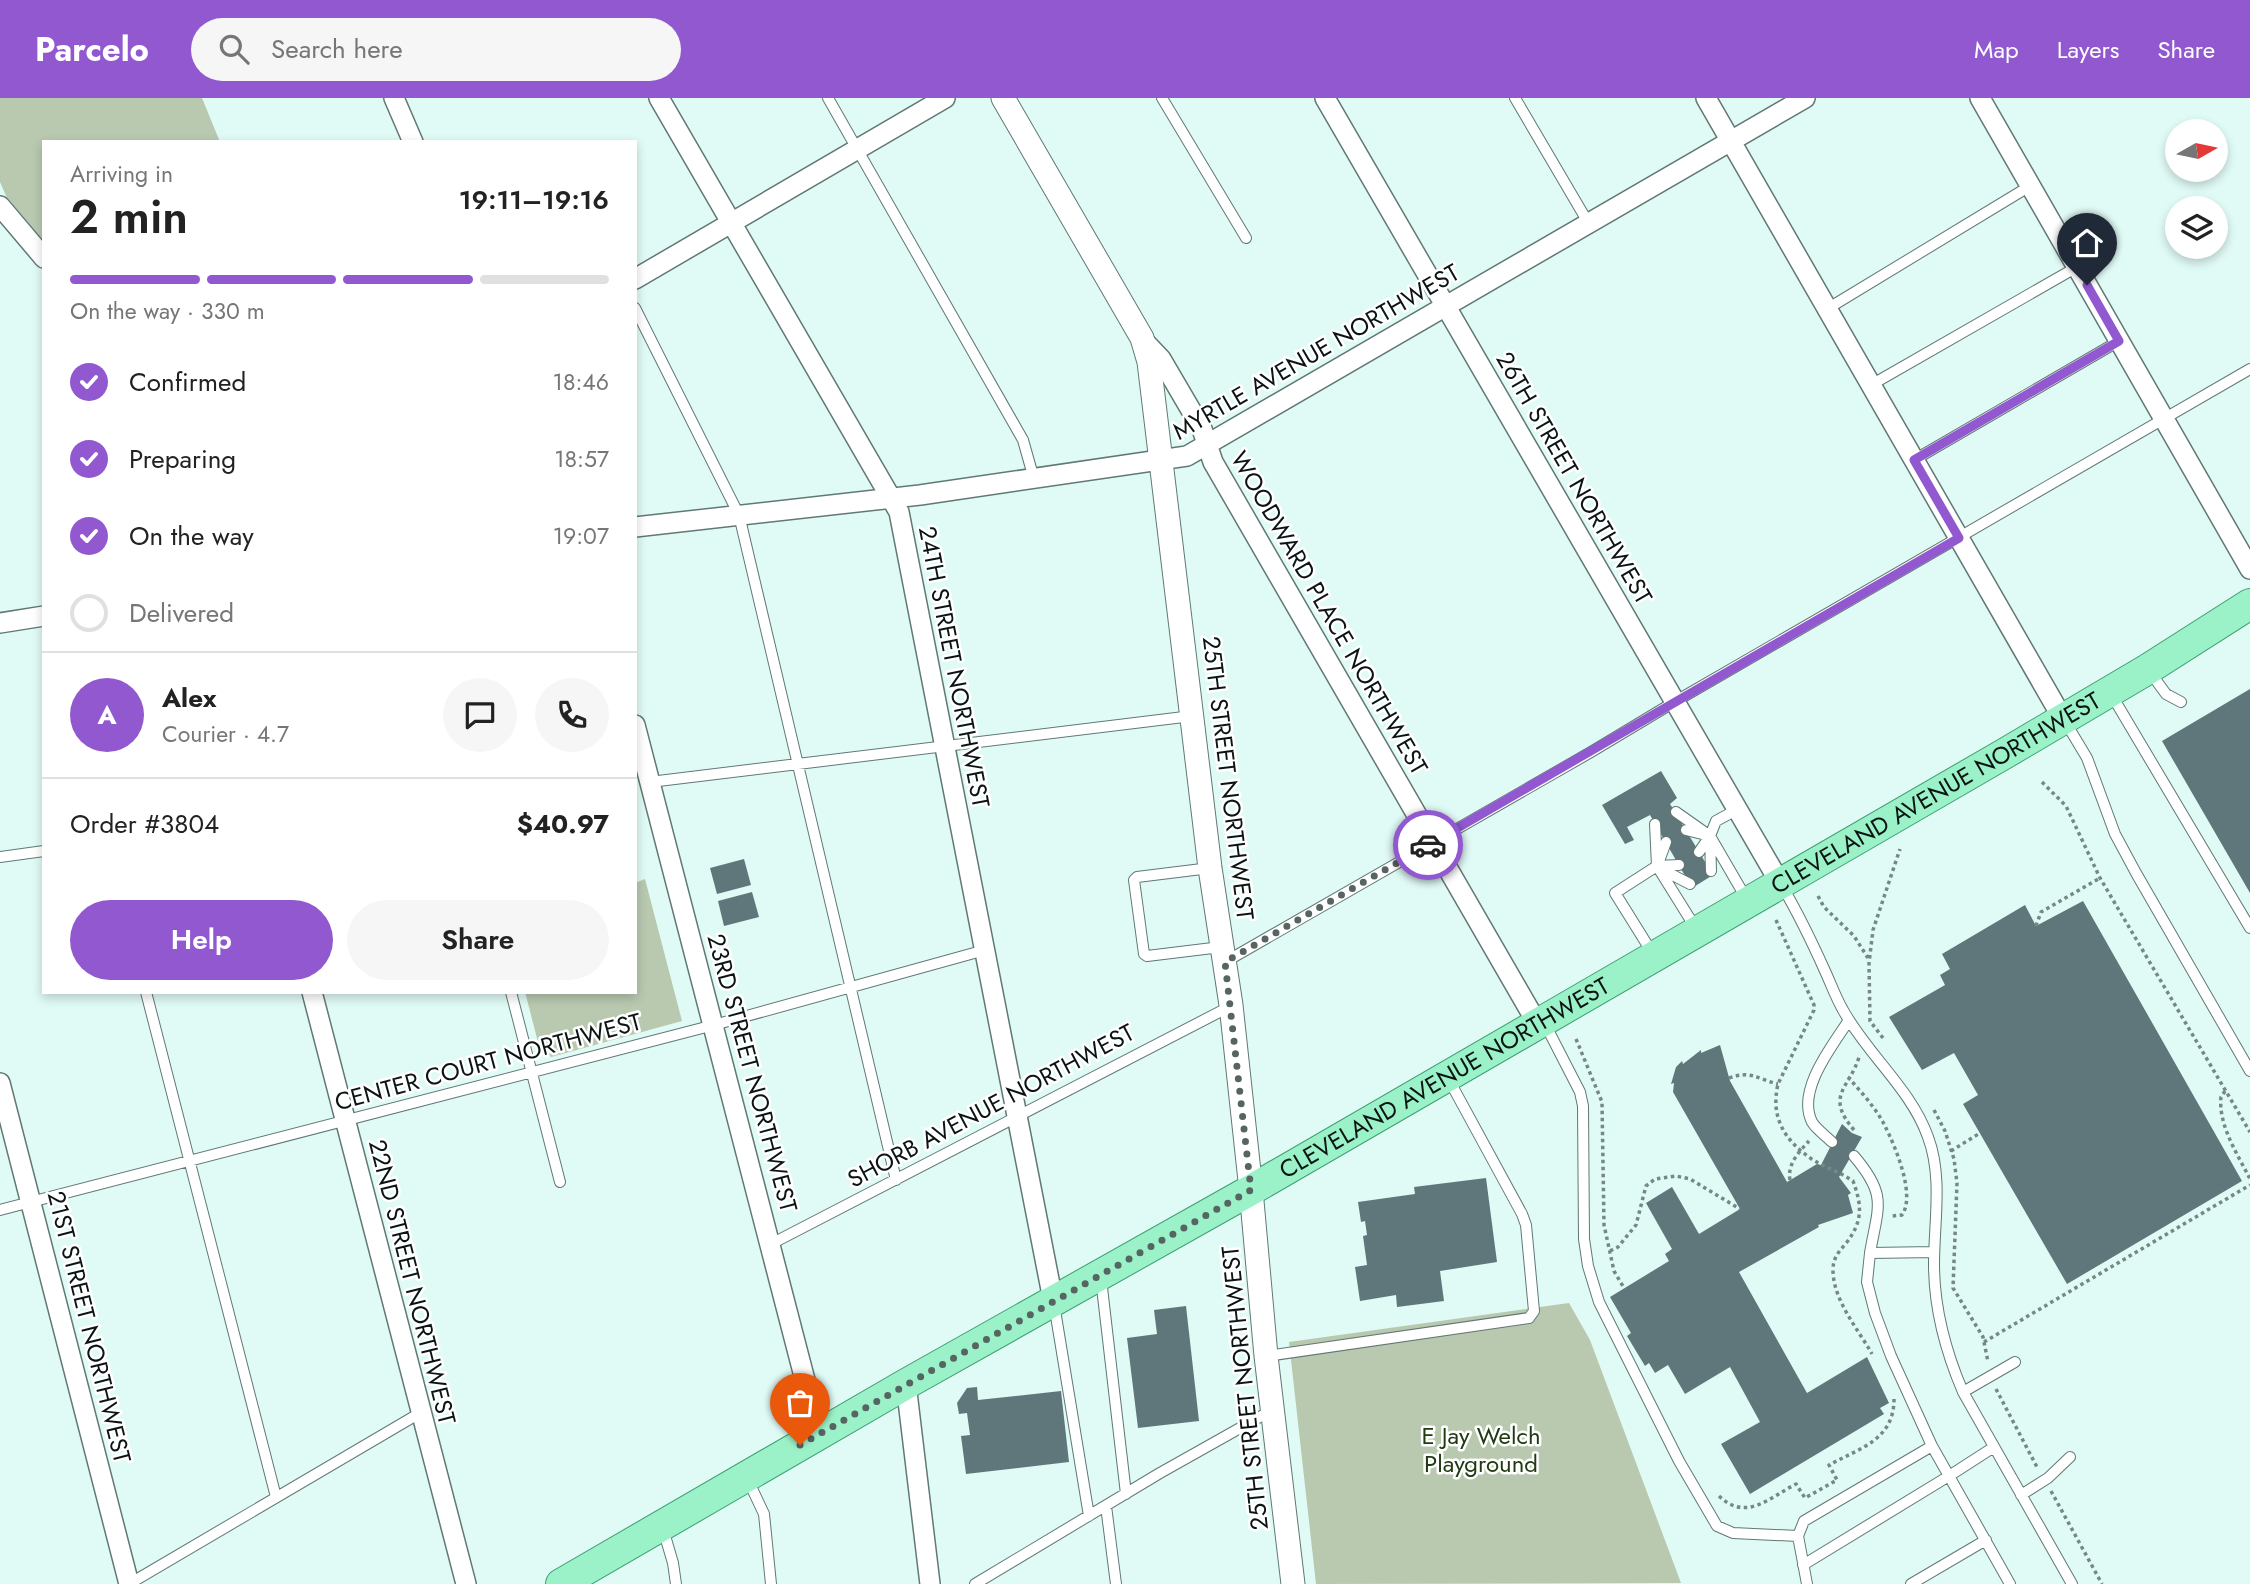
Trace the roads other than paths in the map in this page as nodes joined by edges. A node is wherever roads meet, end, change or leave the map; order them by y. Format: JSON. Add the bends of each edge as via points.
{"nodes":[{"id":1,"x":394,"y":98,"type":"edge"},
{"id":2,"x":659,"y":98,"type":"edge"},
{"id":3,"x":828,"y":98,"type":"edge"},
{"id":4,"x":946,"y":98,"type":"edge"},
{"id":5,"x":1003,"y":98,"type":"edge"},
{"id":6,"x":1162,"y":98,"type":"edge"},
{"id":7,"x":1325,"y":98,"type":"edge"},
{"id":8,"x":1515,"y":98,"type":"edge"},
{"id":9,"x":1706,"y":98,"type":"edge"},
{"id":10,"x":1805,"y":98,"type":"edge"},
{"id":11,"x":1980,"y":98,"type":"edge"},
{"id":12,"x":412,"y":140,"type":"edge"},
{"id":13,"x":1731,"y":141,"type":"junction"},
{"id":14,"x":858,"y":149,"type":"junction"},
{"id":15,"x":2030,"y":186,"type":"junction"},
{"id":16,"x":0,"y":206,"type":"edge"},
{"id":17,"x":731,"y":223,"type":"junction"},
{"id":18,"x":1589,"y":224,"type":"junction"},
{"id":19,"x":1246,"y":238,"type":"dead end"},
{"id":20,"x":42,"y":256,"type":"edge"},
{"id":21,"x":2077,"y":267,"type":"junction"},
{"id":22,"x":637,"y":278,"type":"edge"},
{"id":23,"x":1446,"y":306,"type":"junction"},
{"id":24,"x":1827,"y":309,"type":"junction"},
{"id":25,"x":637,"y":312,"type":"edge"},
{"id":26,"x":1142,"y":338,"type":"junction"},
{"id":27,"x":2119,"y":341,"type":"junction"},
{"id":28,"x":2250,"y":369,"type":"edge"},
{"id":29,"x":1871,"y":385,"type":"junction"},
{"id":30,"x":2164,"y":420,"type":"junction"},
{"id":31,"x":1207,"y":445,"type":"junction"},
{"id":32,"x":1914,"y":460,"type":"junction"},
{"id":33,"x":1162,"y":461,"type":"junction"},
{"id":34,"x":1035,"y":479,"type":"junction"},
{"id":35,"x":891,"y":498,"type":"junction"},
{"id":36,"x":739,"y":515,"type":"junction"},
{"id":37,"x":637,"y":527,"type":"edge"},
{"id":38,"x":1959,"y":538,"type":"junction"},
{"id":39,"x":2250,"y":569,"type":"edge"},
{"id":40,"x":2250,"y":604,"type":"edge"},
{"id":41,"x":42,"y":616,"type":"edge"},
{"id":42,"x":0,"y":622,"type":"edge"},
{"id":43,"x":2148,"y":669,"type":"junction"},
{"id":44,"x":2110,"y":691,"type":"junction"},
{"id":45,"x":1676,"y":701,"type":"junction"},
{"id":46,"x":2181,"y":702,"type":"dead end"},
{"id":47,"x":1194,"y":716,"type":"junction"},
{"id":48,"x":2063,"y":719,"type":"junction"},
{"id":49,"x":637,"y":733,"type":"edge"},
{"id":50,"x":944,"y":747,"type":"junction"},
{"id":51,"x":799,"y":763,"type":"junction"},
{"id":52,"x":650,"y":782,"type":"junction"},
{"id":53,"x":1738,"y":809,"type":"junction"},
{"id":54,"x":1675,"y":812,"type":"dead end"},
{"id":55,"x":1655,"y":824,"type":"dead end"},
{"id":56,"x":1686,"y":830,"type":"dead end"},
{"id":57,"x":1710,"y":836,"type":"junction"},
{"id":58,"x":1666,"y":842,"type":"dead end"},
{"id":59,"x":1433,"y":843,"type":"junction"},
{"id":60,"x":42,"y":851,"type":"edge"},
{"id":61,"x":1699,"y":852,"type":"dead end"},
{"id":62,"x":0,"y":857,"type":"edge"},
{"id":63,"x":1679,"y":865,"type":"dead end"},
{"id":64,"x":1657,"y":866,"type":"junction"},
{"id":65,"x":1210,"y":868,"type":"junction"},
{"id":66,"x":1711,"y":871,"type":"dead end"},
{"id":67,"x":1780,"y":883,"type":"junction"},
{"id":68,"x":1690,"y":884,"type":"dead end"},
{"id":69,"x":1748,"y":901,"type":"junction"},
{"id":70,"x":2250,"y":928,"type":"edge"},
{"id":71,"x":1698,"y":930,"type":"junction"},
{"id":72,"x":985,"y":950,"type":"junction"},
{"id":73,"x":1224,"y":955,"type":"junction"},
{"id":74,"x":1654,"y":956,"type":"junction"},
{"id":75,"x":850,"y":987,"type":"junction"},
{"id":76,"x":147,"y":994,"type":"edge"},
{"id":77,"x":313,"y":994,"type":"edge"},
{"id":78,"x":512,"y":994,"type":"edge"},
{"id":79,"x":1231,"y":1006,"type":"junction"},
{"id":80,"x":1849,"y":1020,"type":"junction"},
{"id":81,"x":1540,"y":1022,"type":"junction"},
{"id":82,"x":713,"y":1025,"type":"junction"},
{"id":83,"x":2250,"y":1071,"type":"edge"},
{"id":84,"x":531,"y":1072,"type":"junction"},
{"id":85,"x":1447,"y":1076,"type":"junction"},
{"id":86,"x":0,"y":1083,"type":"edge"},
{"id":87,"x":1017,"y":1116,"type":"junction"},
{"id":88,"x":345,"y":1121,"type":"junction"},
{"id":89,"x":1832,"y":1142,"type":"dead end"},
{"id":90,"x":1854,"y":1156,"type":"dead end"},
{"id":91,"x":189,"y":1162,"type":"junction"},
{"id":92,"x":896,"y":1180,"type":"junction"},
{"id":93,"x":560,"y":1182,"type":"dead end"},
{"id":94,"x":1251,"y":1190,"type":"junction"},
{"id":95,"x":32,"y":1202,"type":"junction"},
{"id":96,"x":0,"y":1210,"type":"edge"},
{"id":97,"x":771,"y":1244,"type":"junction"},
{"id":98,"x":1934,"y":1251,"type":"junction"},
{"id":99,"x":1870,"y":1253,"type":"junction"},
{"id":100,"x":1100,"y":1273,"type":"junction"},
{"id":101,"x":1053,"y":1300,"type":"junction"},
{"id":102,"x":1266,"y":1356,"type":"junction"},
{"id":103,"x":2015,"y":1362,"type":"dead end"},
{"id":104,"x":906,"y":1384,"type":"junction"},
{"id":105,"x":1963,"y":1392,"type":"junction"},
{"id":106,"x":1272,"y":1410,"type":"junction"},
{"id":107,"x":420,"y":1413,"type":"junction"},
{"id":108,"x":819,"y":1434,"type":"junction"},
{"id":109,"x":1932,"y":1446,"type":"junction"},
{"id":110,"x":1994,"y":1447,"type":"junction"},
{"id":111,"x":2070,"y":1457,"type":"dead end"},
{"id":112,"x":747,"y":1476,"type":"junction"},
{"id":113,"x":1949,"y":1476,"type":"junction"},
{"id":114,"x":1126,"y":1494,"type":"junction"},
{"id":115,"x":2021,"y":1495,"type":"junction"},
{"id":116,"x":276,"y":1497,"type":"junction"},
{"id":117,"x":1106,"y":1506,"type":"junction"},
{"id":118,"x":1088,"y":1516,"type":"junction"},
{"id":119,"x":662,"y":1525,"type":"junction"},
{"id":120,"x":1798,"y":1536,"type":"junction"},
{"id":121,"x":1986,"y":1540,"type":"junction"},
{"id":122,"x":1803,"y":1565,"type":"junction"},
{"id":123,"x":129,"y":1584,"type":"edge"},
{"id":124,"x":466,"y":1584,"type":"edge"},
{"id":125,"x":561,"y":1584,"type":"edge"},
{"id":126,"x":676,"y":1584,"type":"edge"},
{"id":127,"x":771,"y":1584,"type":"edge"},
{"id":128,"x":930,"y":1584,"type":"edge"},
{"id":129,"x":975,"y":1584,"type":"edge"},
{"id":130,"x":1116,"y":1584,"type":"edge"},
{"id":131,"x":1293,"y":1584,"type":"edge"},
{"id":132,"x":1807,"y":1584,"type":"edge"},
{"id":133,"x":1911,"y":1584,"type":"edge"},
{"id":134,"x":2010,"y":1584,"type":"edge"},
{"id":135,"x":2071,"y":1584,"type":"edge"}],
"edges":[{"from":1,"to":12,"type":"street"},
{"from":2,"to":17,"type":"street","name":"24TH STREET NORTHWEST"},
{"from":3,"to":14,"type":"lane"},
{"from":4,"to":14,"type":"street"},
{"from":5,"to":26,"type":"street","name":"25TH STREET NORTHWEST"},
{"from":6,"to":19,"type":"lane"},
{"from":7,"to":23,"type":"street","name":"26TH STREET NORTHWEST"},
{"from":8,"to":18,"type":"lane"},
{"from":9,"to":13,"type":"street"},
{"from":10,"to":13,"type":"street","name":"MYRTLE AVENUE NORTHWEST"},
{"from":11,"to":15,"type":"street"},
{"from":13,"to":18,"type":"street","name":"MYRTLE AVENUE NORTHWEST"},
{"from":13,"to":24,"type":"street"},
{"from":14,"to":17,"type":"street"},
{"from":14,"to":34,"type":"lane","via":[[1023,440]]},
{"from":15,"to":21,"type":"street"},
{"from":15,"to":24,"type":"lane"},
{"from":16,"to":20,"type":"street"},
{"from":17,"to":22,"type":"street"},
{"from":17,"to":35,"type":"street","name":"24TH STREET NORTHWEST"},
{"from":18,"to":23,"type":"street","name":"MYRTLE AVENUE NORTHWEST"},
{"from":21,"to":27,"type":"street"},
{"from":21,"to":29,"type":"lane"},
{"from":23,"to":31,"type":"street","name":"MYRTLE AVENUE NORTHWEST"},
{"from":23,"to":45,"type":"street","name":"26TH STREET NORTHWEST"},
{"from":24,"to":29,"type":"street"},
{"from":25,"to":36,"type":"lane"},
{"from":26,"to":31,"type":"street","name":"WOODWARD PLACE NORTHWEST","via":[[1161,359]]},
{"from":26,"to":33,"type":"street","name":"25TH STREET NORTHWEST"},
{"from":27,"to":30,"type":"street"},
{"from":27,"to":32,"type":"lane"},
{"from":28,"to":30,"type":"lane"},
{"from":29,"to":32,"type":"street"},
{"from":30,"to":38,"type":"lane"},
{"from":30,"to":39,"type":"street"},
{"from":31,"to":33,"type":"street","name":"MYRTLE AVENUE NORTHWEST","via":[[1187,456]]},
{"from":31,"to":59,"type":"street","name":"WOODWARD PLACE NORTHWEST"},
{"from":32,"to":38,"type":"street"},
{"from":33,"to":34,"type":"street","name":"MYRTLE AVENUE NORTHWEST"},
{"from":33,"to":47,"type":"street","name":"25TH STREET NORTHWEST"},
{"from":34,"to":35,"type":"street","name":"MYRTLE AVENUE NORTHWEST"},
{"from":35,"to":36,"type":"street","name":"MYRTLE AVENUE NORTHWEST"},
{"from":35,"to":50,"type":"street","name":"24TH STREET NORTHWEST","via":[[904,528]]},
{"from":36,"to":37,"type":"street","name":"MYRTLE AVENUE NORTHWEST"},
{"from":36,"to":51,"type":"lane"},
{"from":38,"to":45,"type":"lane"},
{"from":38,"to":48,"type":"street"},
{"from":40,"to":43,"type":"main road","name":"CLEVELAND AVENUE NORTHWEST"},
{"from":41,"to":42,"type":"street"},
{"from":43,"to":44,"type":"main road","name":"CLEVELAND AVENUE NORTHWEST"},
{"from":43,"to":46,"type":"lane","via":[[2166,694]]},
{"from":44,"to":48,"type":"main road","name":"CLEVELAND AVENUE NORTHWEST"},
{"from":44,"to":70,"type":"lane"},
{"from":45,"to":53,"type":"street","name":"26TH STREET NORTHWEST"},
{"from":45,"to":59,"type":"lane"},
{"from":47,"to":50,"type":"lane"},
{"from":47,"to":65,"type":"street","name":"25TH STREET NORTHWEST"},
{"from":48,"to":67,"type":"main road","name":"CLEVELAND AVENUE NORTHWEST"},
{"from":48,"to":83,"type":"lane","via":[[2087,758],[2115,834]]},
{"from":49,"to":52,"type":"street","name":"23RD STREET NORTHWEST"},
{"from":50,"to":51,"type":"lane"},
{"from":50,"to":72,"type":"street","name":"24TH STREET NORTHWEST"},
{"from":51,"to":52,"type":"lane"},
{"from":51,"to":75,"type":"lane"},
{"from":52,"to":82,"type":"street","name":"23RD STREET NORTHWEST"},
{"from":53,"to":57,"type":"lane","via":[[1716,821]]},
{"from":53,"to":67,"type":"street","name":"26TH STREET NORTHWEST"},
{"from":54,"to":57,"type":"lane"},
{"from":55,"to":64,"type":"lane"},
{"from":56,"to":57,"type":"lane"},
{"from":57,"to":61,"type":"lane"},
{"from":57,"to":66,"type":"lane"},
{"from":57,"to":69,"type":"lane"},
{"from":58,"to":64,"type":"lane"},
{"from":59,"to":73,"type":"lane"},
{"from":59,"to":81,"type":"street","name":"WOODWARD PLACE NORTHWEST"},
{"from":60,"to":62,"type":"lane"},
{"from":63,"to":64,"type":"lane"},
{"from":64,"to":68,"type":"lane"},
{"from":64,"to":71,"type":"lane"},
{"from":64,"to":74,"type":"lane","via":[[1615,893]]},
{"from":65,"to":73,"type":"street","name":"25TH STREET NORTHWEST"},
{"from":65,"to":73,"type":"lane","via":[[1137,877],[1144,954]]},
{"from":67,"to":69,"type":"main road","name":"CLEVELAND AVENUE NORTHWEST"},
{"from":67,"to":80,"type":"lane"},
{"from":69,"to":71,"type":"main road","name":"CLEVELAND AVENUE NORTHWEST"},
{"from":71,"to":74,"type":"main road","name":"CLEVELAND AVENUE NORTHWEST"},
{"from":72,"to":75,"type":"lane","name":"CENTER COURT NORTHWEST"},
{"from":72,"to":87,"type":"street","name":"24TH STREET NORTHWEST"},
{"from":73,"to":79,"type":"street","name":"25TH STREET NORTHWEST"},
{"from":74,"to":81,"type":"main road","name":"CLEVELAND AVENUE NORTHWEST"},
{"from":75,"to":82,"type":"lane","name":"CENTER COURT NORTHWEST"},
{"from":75,"to":92,"type":"lane"},
{"from":76,"to":91,"type":"lane"},
{"from":77,"to":88,"type":"street","name":"22ND STREET NORTHWEST"},
{"from":78,"to":84,"type":"lane"},
{"from":79,"to":87,"type":"lane","name":"SHORB AVENUE NORTHWEST"},
{"from":79,"to":94,"type":"street","name":"25TH STREET NORTHWEST"},
{"from":80,"to":89,"type":"lane","via":[[1810,1087],[1812,1122]]},
{"from":80,"to":98,"type":"lane","via":[[1914,1108],[1928,1137],[1936,1190]]},
{"from":81,"to":85,"type":"main road","name":"CLEVELAND AVENUE NORTHWEST"},
{"from":81,"to":120,"type":"lane","via":[[1580,1092],[1583,1106],[1584,1239],[1599,1302],[1717,1526],[1733,1533]]},
{"from":82,"to":84,"type":"lane","name":"CENTER COURT NORTHWEST"},
{"from":82,"to":97,"type":"street","name":"23RD STREET NORTHWEST"},
{"from":84,"to":88,"type":"lane","name":"CENTER COURT NORTHWEST"},
{"from":84,"to":93,"type":"lane"},
{"from":85,"to":94,"type":"main road","name":"CLEVELAND AVENUE NORTHWEST"},
{"from":85,"to":102,"type":"lane","via":[[1522,1214],[1534,1311],[1529,1318]]},
{"from":86,"to":95,"type":"street","name":"21ST STREET NORTHWEST"},
{"from":87,"to":92,"type":"lane","name":"SHORB AVENUE NORTHWEST"},
{"from":87,"to":101,"type":"street","name":"24TH STREET NORTHWEST"},
{"from":88,"to":91,"type":"lane","name":"CENTER COURT NORTHWEST"},
{"from":88,"to":107,"type":"street","name":"22ND STREET NORTHWEST"},
{"from":90,"to":99,"type":"lane","via":[[1877,1189]]},
{"from":91,"to":95,"type":"lane","name":"CENTER COURT NORTHWEST"},
{"from":91,"to":116,"type":"lane"},
{"from":92,"to":97,"type":"lane","name":"SHORB AVENUE NORTHWEST"},
{"from":94,"to":100,"type":"main road","name":"CLEVELAND AVENUE NORTHWEST"},
{"from":94,"to":102,"type":"street","name":"25TH STREET NORTHWEST"},
{"from":95,"to":96,"type":"lane","name":"CENTER COURT NORTHWEST"},
{"from":95,"to":123,"type":"street","name":"21ST STREET NORTHWEST"},
{"from":97,"to":108,"type":"street","name":"23RD STREET NORTHWEST"},
{"from":98,"to":99,"type":"lane"},
{"from":98,"to":105,"type":"lane","via":[[1941,1330]]},
{"from":99,"to":109,"type":"lane","via":[[1867,1282],[1875,1313]]},
{"from":100,"to":101,"type":"main road","name":"CLEVELAND AVENUE NORTHWEST"},
{"from":100,"to":114,"type":"lane"},
{"from":101,"to":104,"type":"main road","name":"CLEVELAND AVENUE NORTHWEST"},
{"from":101,"to":118,"type":"lane"},
{"from":102,"to":106,"type":"street","name":"25TH STREET NORTHWEST"},
{"from":103,"to":105,"type":"lane"},
{"from":104,"to":108,"type":"main road","name":"CLEVELAND AVENUE NORTHWEST"},
{"from":104,"to":128,"type":"street"},
{"from":105,"to":110,"type":"lane"},
{"from":106,"to":114,"type":"lane"},
{"from":106,"to":131,"type":"street","name":"25TH STREET NORTHWEST"},
{"from":107,"to":116,"type":"lane"},
{"from":107,"to":124,"type":"street","name":"22ND STREET NORTHWEST"},
{"from":108,"to":112,"type":"main road","name":"CLEVELAND AVENUE NORTHWEST"},
{"from":109,"to":113,"type":"lane"},
{"from":109,"to":120,"type":"lane","via":[[1804,1521]]},
{"from":110,"to":113,"type":"lane"},
{"from":110,"to":115,"type":"lane"},
{"from":111,"to":115,"type":"lane"},
{"from":112,"to":119,"type":"main road","name":"CLEVELAND AVENUE NORTHWEST"},
{"from":112,"to":127,"type":"lane","via":[[764,1514]]},
{"from":113,"to":121,"type":"lane"},
{"from":113,"to":122,"type":"lane"},
{"from":114,"to":117,"type":"lane"},
{"from":115,"to":135,"type":"lane"},
{"from":116,"to":123,"type":"lane"},
{"from":117,"to":118,"type":"lane"},
{"from":117,"to":130,"type":"lane"},
{"from":118,"to":129,"type":"lane"},
{"from":119,"to":125,"type":"main road","name":"CLEVELAND AVENUE NORTHWEST"},
{"from":119,"to":126,"type":"lane"},
{"from":120,"to":122,"type":"lane"},
{"from":121,"to":133,"type":"lane"},
{"from":121,"to":134,"type":"lane"},
{"from":122,"to":132,"type":"lane"}]}
